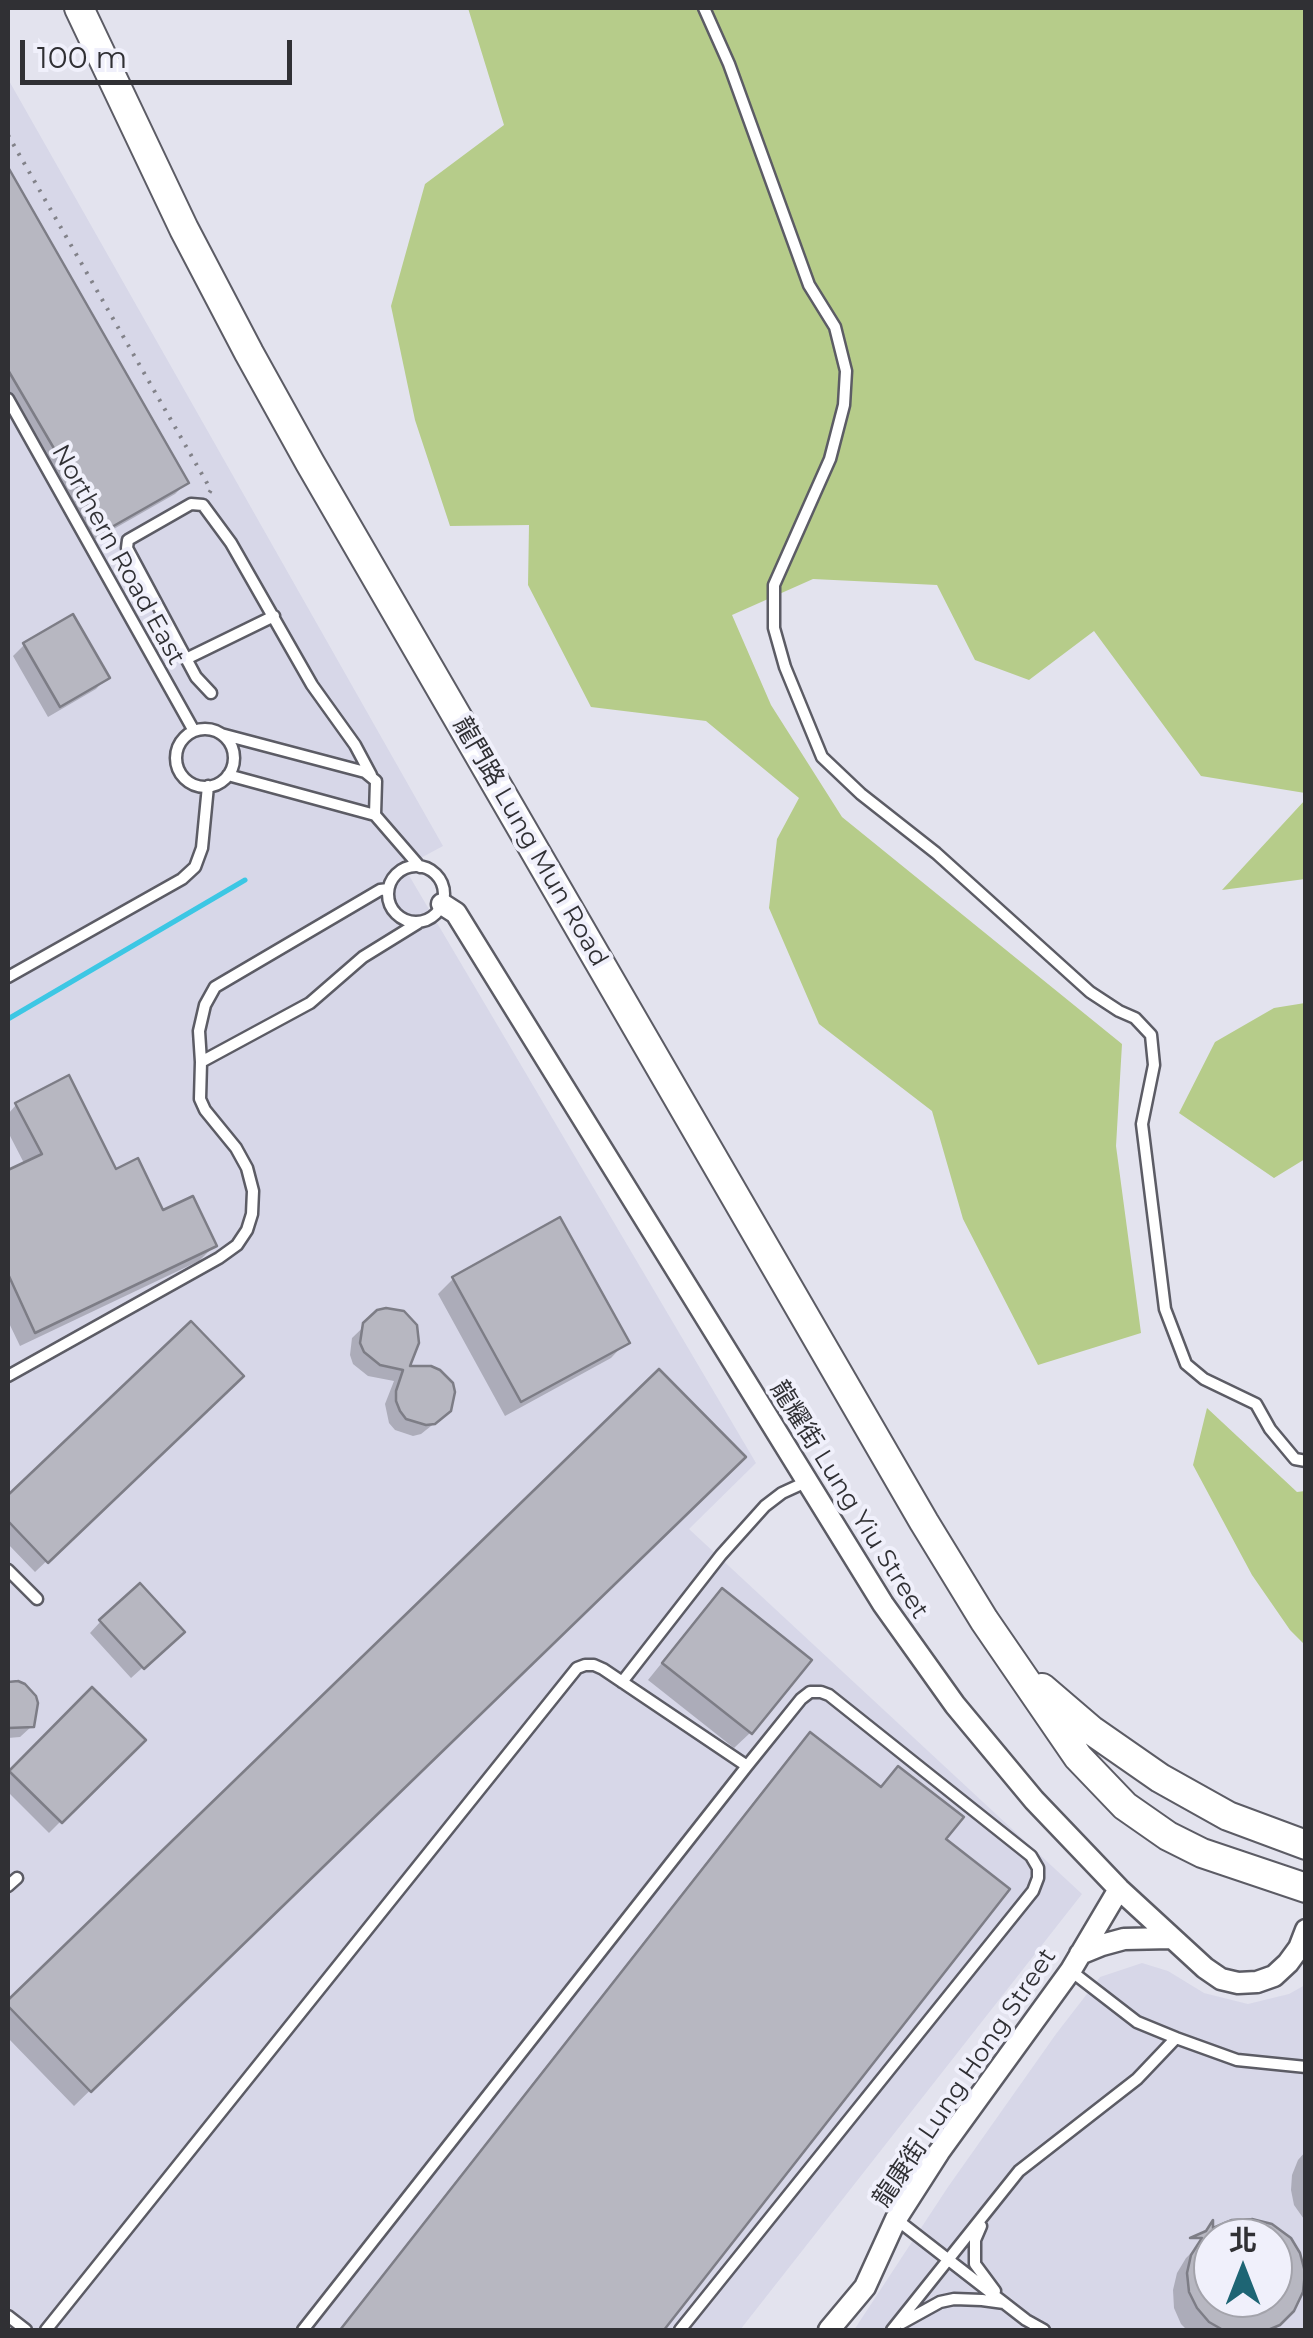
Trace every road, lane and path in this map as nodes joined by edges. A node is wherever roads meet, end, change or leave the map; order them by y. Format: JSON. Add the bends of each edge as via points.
{"nodes":[{"id":1,"x":79,"y":8,"type":"edge"},
{"id":2,"x":704,"y":8,"type":"edge"},
{"id":3,"x":8,"y":135,"type":"edge"},
{"id":4,"x":8,"y":399,"type":"edge"},
{"id":5,"x":204,"y":505,"type":"junction"},
{"id":6,"x":274,"y":616,"type":"junction"},
{"id":7,"x":188,"y":658,"type":"junction"},
{"id":8,"x":211,"y":693,"type":"dead end"},
{"id":9,"x":194,"y":731,"type":"junction"},
{"id":10,"x":221,"y":734,"type":"junction"},
{"id":11,"x":228,"y":775,"type":"junction"},
{"id":12,"x":371,"y":775,"type":"junction"},
{"id":13,"x":208,"y":786,"type":"junction"},
{"id":14,"x":374,"y":815,"type":"junction"},
{"id":15,"x":420,"y":867,"type":"junction"},
{"id":16,"x":388,"y":889,"type":"junction"},
{"id":17,"x":442,"y":904,"type":"junction"},
{"id":18,"x":418,"y":922,"type":"junction"},
{"id":19,"x":8,"y":977,"type":"edge"},
{"id":20,"x":201,"y":1062,"type":"junction"},
{"id":21,"x":8,"y":1376,"type":"edge"},
{"id":22,"x":1306,"y":1461,"type":"edge"},
{"id":23,"x":806,"y":1482,"type":"junction"},
{"id":24,"x":8,"y":1570,"type":"edge"},
{"id":25,"x":37,"y":1599,"type":"dead end"},
{"id":26,"x":1010,"y":1660,"type":"junction"},
{"id":27,"x":622,"y":1682,"type":"junction"},
{"id":28,"x":747,"y":1766,"type":"junction"},
{"id":29,"x":1306,"y":1845,"type":"edge"},
{"id":30,"x":1306,"y":1888,"type":"edge"},
{"id":31,"x":1119,"y":1890,"type":"junction"},
{"id":32,"x":1306,"y":1930,"type":"edge"},
{"id":33,"x":1171,"y":1938,"type":"junction"},
{"id":34,"x":1075,"y":1962,"type":"junction"},
{"id":35,"x":1176,"y":2038,"type":"junction"},
{"id":36,"x":1306,"y":2068,"type":"edge"},
{"id":37,"x":996,"y":2199,"type":"junction"},
{"id":38,"x":896,"y":2219,"type":"junction"},
{"id":39,"x":949,"y":2259,"type":"junction"},
{"id":40,"x":1005,"y":2304,"type":"junction"},
{"id":41,"x":8,"y":2316,"type":"edge"},
{"id":42,"x":893,"y":2329,"type":"edge"},
{"id":43,"x":26,"y":2330,"type":"edge"},
{"id":44,"x":46,"y":2330,"type":"edge"},
{"id":45,"x":303,"y":2330,"type":"edge"},
{"id":46,"x":680,"y":2330,"type":"edge"},
{"id":47,"x":829,"y":2330,"type":"edge"},
{"id":48,"x":1044,"y":2330,"type":"edge"}],
"edges":[{"from":1,"to":26,"type":"street","name":"龍門路 Lung Mun Road","via":[[184,229],[310,463]]},
{"from":2,"to":22,"type":"lane","via":[[808,284],[835,327],[846,372],[830,459],[774,585],[774,628],[785,667],[822,756],[1090,992],[1152,1035],[1154,1065],[1142,1124],[1165,1308],[1186,1364],[1256,1404],[1294,1458]]},
{"from":3,"to":5,"type":"path","via":[[210,490]]},
{"from":4,"to":9,"type":"lane","name":"Northern Road East"},
{"from":5,"to":6,"type":"lane"},
{"from":5,"to":7,"type":"lane","via":[[191,504],[128,540]]},
{"from":6,"to":7,"type":"lane"},
{"from":6,"to":12,"type":"lane"},
{"from":7,"to":8,"type":"lane"},
{"from":9,"to":10,"type":"lane"},
{"from":9,"to":13,"type":"lane","via":[[177,752],[179,769],[190,782]]},
{"from":10,"to":11,"type":"lane","via":[[234,758]]},
{"from":10,"to":12,"type":"lane"},
{"from":11,"to":13,"type":"lane"},
{"from":11,"to":14,"type":"lane"},
{"from":12,"to":14,"type":"lane"},
{"from":13,"to":19,"type":"lane","via":[[202,848],[182,879]]},
{"from":14,"to":15,"type":"lane"},
{"from":15,"to":16,"type":"lane","via":[[399,871]]},
{"from":15,"to":17,"type":"lane","via":[[440,881]]},
{"from":16,"to":18,"type":"lane","via":[[394,912]]},
{"from":16,"to":20,"type":"lane","via":[[215,987],[199,1031]]},
{"from":17,"to":18,"type":"lane"},
{"from":17,"to":23,"type":"street","name":"龍耀街 Lung Yiu Street","via":[[456,913]]},
{"from":18,"to":20,"type":"lane","via":[[310,1002]]},
{"from":20,"to":21,"type":"lane","via":[[200,1099],[246,1168],[252,1191],[248,1230],[219,1258]]},
{"from":23,"to":27,"type":"lane","via":[[765,1506]]},
{"from":23,"to":31,"type":"street","name":"龍耀街 Lung Yiu Street","via":[[955,1705]]},
{"from":24,"to":25,"type":"lane"},
{"from":26,"to":29,"type":"street","name":"龍門路 Lung Mun Road","via":[[1090,1730],[1160,1778],[1228,1816]]},
{"from":26,"to":30,"type":"street","name":"龍門路 Lung Mun Road","via":[[1078,1757],[1125,1806],[1202,1854]]},
{"from":27,"to":28,"type":"lane"},
{"from":27,"to":44,"type":"lane","via":[[594,1665],[569,1676]]},
{"from":28,"to":45,"type":"lane"},
{"from":28,"to":46,"type":"lane","via":[[801,1699],[821,1692],[1031,1856],[1038,1878]]},
{"from":31,"to":33,"type":"street","name":"龍耀街 Lung Yiu Street"},
{"from":31,"to":34,"type":"street","name":"龍康街 Lung Hong Street"},
{"from":32,"to":33,"type":"street","name":"龍耀街 Lung Yiu Street","via":[[1274,1976],[1238,1984],[1205,1968]]},
{"from":33,"to":34,"type":"street","name":"龍康街 Lung Hong Street","via":[[1124,1939]]},
{"from":34,"to":35,"type":"lane","via":[[1136,2022]]},
{"from":34,"to":38,"type":"street","name":"龍康街 Lung Hong Street"},
{"from":35,"to":36,"type":"lane","via":[[1237,2060]]},
{"from":35,"to":37,"type":"lane","via":[[1136,2079],[1032,2159]]},
{"from":37,"to":39,"type":"lane"},
{"from":37,"to":40,"type":"lane","via":[[975,2240],[975,2264]]},
{"from":38,"to":39,"type":"lane"},
{"from":38,"to":47,"type":"street","name":"龍康街 Lung Hong Street","via":[[864,2287]]},
{"from":39,"to":40,"type":"lane"},
{"from":39,"to":42,"type":"lane"},
{"from":40,"to":42,"type":"lane","via":[[940,2302]]},
{"from":40,"to":48,"type":"lane"},
{"from":41,"to":43,"type":"lane"}]}
